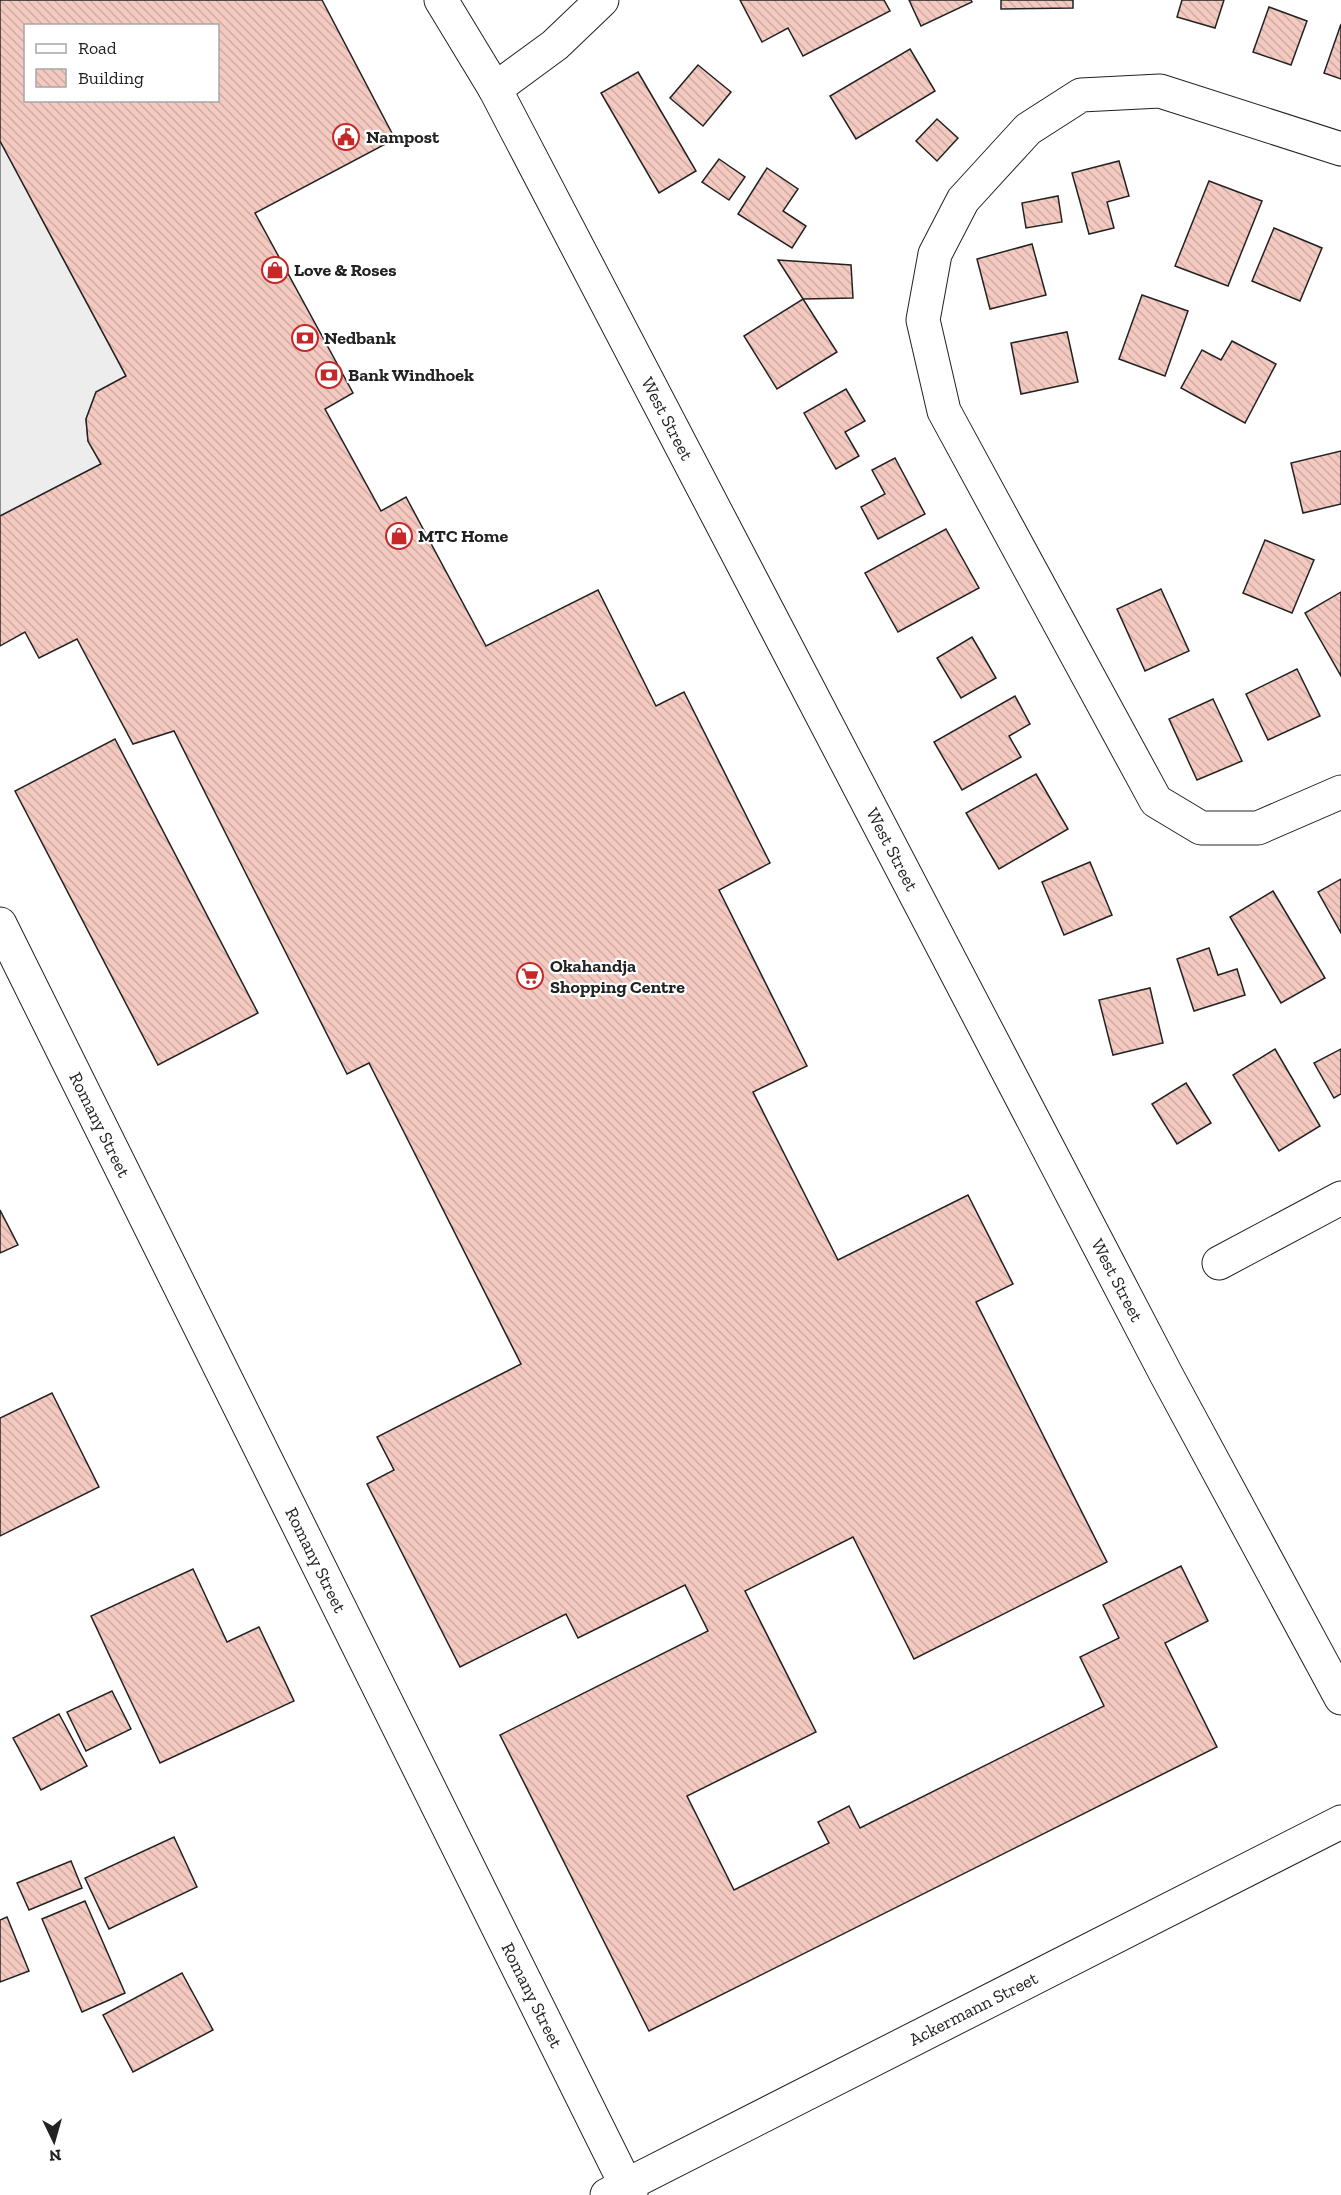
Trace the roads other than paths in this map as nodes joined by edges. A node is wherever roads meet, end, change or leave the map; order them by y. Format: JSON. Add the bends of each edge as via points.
{"nodes":[{"id":1,"x":441,"y":0,"type":"edge"},
{"id":2,"x":602,"y":0,"type":"edge"},
{"id":3,"x":495,"y":89,"type":"junction"},
{"id":4,"x":1341,"y":149,"type":"edge"},
{"id":5,"x":1341,"y":792,"type":"edge"},
{"id":6,"x":0,"y":924,"type":"edge"},
{"id":7,"x":1341,"y":1198,"type":"edge"},
{"id":8,"x":1219,"y":1263,"type":"dead end"},
{"id":9,"x":1341,"y":1698,"type":"edge"},
{"id":10,"x":1341,"y":1822,"type":"edge"},
{"id":11,"x":621,"y":2192,"type":"edge"}],
"edges":[{"from":1,"to":3,"type":"street","name":"West Street"},
{"from":2,"to":3,"type":"street","via":[[555,45]]},
{"from":3,"to":9,"type":"street","name":"West Street","via":[[1167,1376]]},
{"from":4,"to":5,"type":"street","via":[[1160,91],[1081,95],[1028,129],[963,200],[935,254],[923,320],[944,411],[1156,801],[1201,828],[1258,828]]},
{"from":6,"to":11,"type":"street","name":"Romany Street"},
{"from":7,"to":8,"type":"street"},
{"from":10,"to":11,"type":"street","name":"Ackermann Street"}]}
